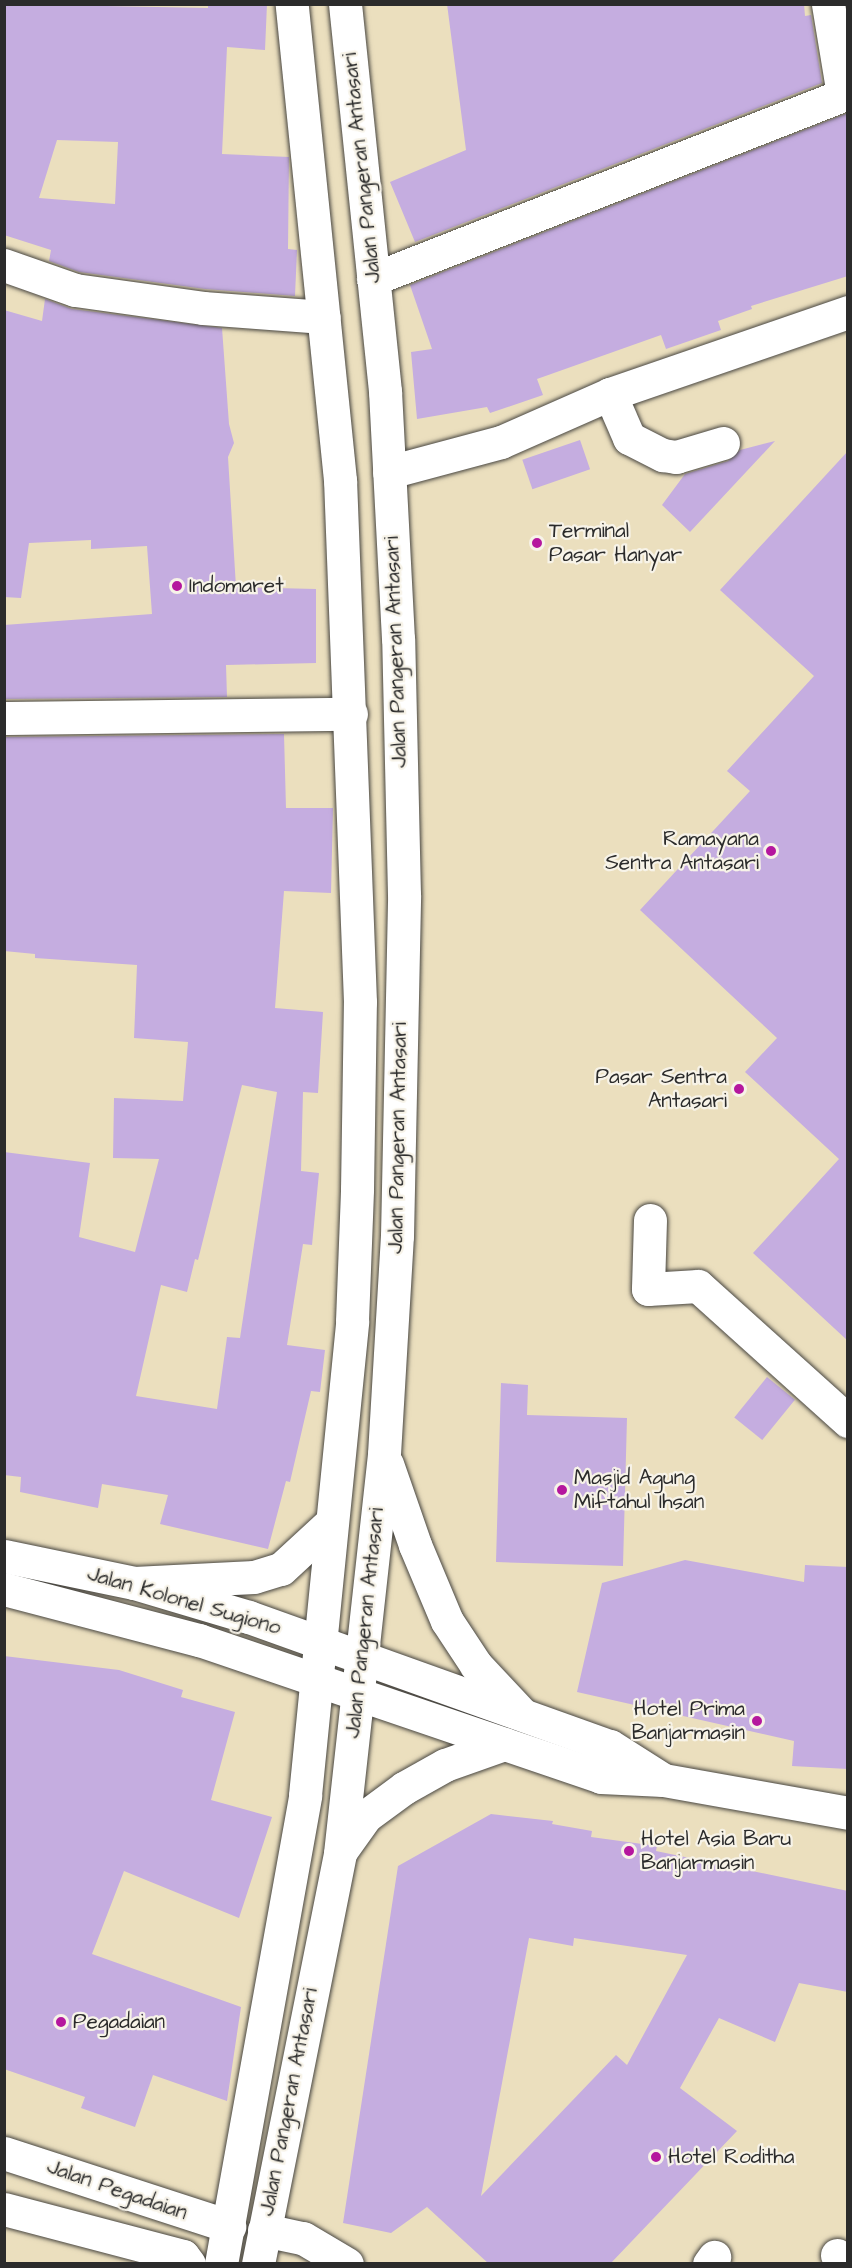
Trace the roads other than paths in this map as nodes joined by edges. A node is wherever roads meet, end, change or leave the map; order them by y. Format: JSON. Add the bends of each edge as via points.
{"nodes":[{"id":1,"x":292,"y":4,"type":"edge"},
{"id":2,"x":345,"y":4,"type":"edge"},
{"id":3,"x":828,"y":4,"type":"edge"},
{"id":4,"x":845,"y":94,"type":"edge"},
{"id":5,"x":357,"y":121,"type":"junction"},
{"id":6,"x":304,"y":124,"type":"junction"},
{"id":7,"x":4,"y":265,"type":"edge"},
{"id":8,"x":373,"y":279,"type":"junction"},
{"id":9,"x":848,"y":312,"type":"edge"},
{"id":10,"x":324,"y":317,"type":"junction"},
{"id":11,"x":610,"y":394,"type":"junction"},
{"id":12,"x":723,"y":443,"type":"dead end"},
{"id":13,"x":389,"y":472,"type":"junction"},
{"id":14,"x":351,"y":714,"type":"junction"},
{"id":15,"x":4,"y":718,"type":"edge"},
{"id":16,"x":650,"y":1220,"type":"dead end"},
{"id":17,"x":848,"y":1421,"type":"edge"},
{"id":18,"x":384,"y":1454,"type":"junction"},
{"id":19,"x":332,"y":1522,"type":"junction"},
{"id":20,"x":4,"y":1556,"type":"edge"},
{"id":21,"x":134,"y":1583,"type":"junction"},
{"id":22,"x":4,"y":1589,"type":"edge"},
{"id":23,"x":322,"y":1642,"type":"junction"},
{"id":24,"x":361,"y":1657,"type":"junction"},
{"id":25,"x":319,"y":1681,"type":"junction"},
{"id":26,"x":357,"y":1694,"type":"junction"},
{"id":27,"x":520,"y":1712,"type":"junction"},
{"id":28,"x":504,"y":1744,"type":"junction"},
{"id":29,"x":663,"y":1780,"type":"junction"},
{"id":30,"x":848,"y":1813,"type":"edge"},
{"id":31,"x":340,"y":1853,"type":"junction"},
{"id":32,"x":4,"y":2153,"type":"edge"},
{"id":33,"x":4,"y":2208,"type":"edge"},
{"id":34,"x":229,"y":2226,"type":"junction"},
{"id":35,"x":264,"y":2230,"type":"junction"},
{"id":36,"x":189,"y":2264,"type":"edge"},
{"id":37,"x":221,"y":2264,"type":"edge"},
{"id":38,"x":258,"y":2264,"type":"edge"},
{"id":39,"x":348,"y":2264,"type":"edge"}],
"edges":[{"from":1,"to":6,"type":"main road","name":"Jalan Pangeran Antasari"},
{"from":2,"to":5,"type":"main road","name":"Jalan Pangeran Antasari"},
{"from":3,"to":4,"type":"main road"},
{"from":4,"to":8,"type":"main road"},
{"from":5,"to":6,"type":"main road"},
{"from":5,"to":8,"type":"main road","name":"Jalan Pangeran Antasari"},
{"from":6,"to":10,"type":"main road","name":"Jalan Pangeran Antasari"},
{"from":7,"to":10,"type":"main road","via":[[75,290],[203,308]]},
{"from":8,"to":13,"type":"main road","name":"Jalan Pangeran Antasari"},
{"from":9,"to":11,"type":"main road"},
{"from":10,"to":14,"type":"main road","name":"Jalan Pangeran Antasari","via":[[340,480]]},
{"from":11,"to":12,"type":"main road","via":[[629,438],[663,455],[676,457]]},
{"from":11,"to":13,"type":"main road","via":[[501,442]]},
{"from":13,"to":18,"type":"main road","name":"Jalan Pangeran Antasari","via":[[398,639],[404,895],[397,1236]]},
{"from":14,"to":15,"type":"main road"},
{"from":14,"to":19,"type":"main road","name":"Jalan Pangeran Antasari","via":[[360,1002],[357,1189],[352,1321]]},
{"from":16,"to":17,"type":"main road","via":[[648,1289],[698,1286]]},
{"from":18,"to":24,"type":"main road","name":"Jalan Pangeran Antasari"},
{"from":18,"to":27,"type":"main road","via":[[415,1545],[447,1621],[476,1665]]},
{"from":19,"to":21,"type":"main road","via":[[280,1569],[254,1577]]},
{"from":19,"to":23,"type":"main road","name":"Jalan Pangeran Antasari"},
{"from":20,"to":21,"type":"main road","name":"Jalan Kolonel Sugiono"},
{"from":21,"to":23,"type":"main road","name":"Jalan Kolonel Sugiono"},
{"from":22,"to":25,"type":"main road","name":"Jalan Kolonel Sugiono","via":[[105,1612]]},
{"from":23,"to":24,"type":"main road","name":"Jalan Kolonel Sugiono"},
{"from":23,"to":25,"type":"main road","name":"Jalan Pangeran Antasari"},
{"from":24,"to":26,"type":"main road","name":"Jalan Pangeran Antasari"},
{"from":24,"to":27,"type":"main road","name":"Jalan Kolonel Sugiono"},
{"from":25,"to":26,"type":"main road","name":"Jalan Kolonel Sugiono"},
{"from":25,"to":34,"type":"main road","name":"Jalan Pangeran Antasari","via":[[305,1795]]},
{"from":26,"to":28,"type":"main road","name":"Jalan Kolonel Sugiono"},
{"from":26,"to":31,"type":"main road","name":"Jalan Pangeran Antasari"},
{"from":27,"to":29,"type":"main road","name":"Jalan Kolonel Sugiono","via":[[610,1746]]},
{"from":28,"to":29,"type":"main road","name":"Jalan Kolonel Sugiono","via":[[601,1777]]},
{"from":28,"to":31,"type":"main road","via":[[445,1765],[404,1788],[366,1816]]},
{"from":29,"to":30,"type":"main road","name":"Jalan Kolonel Sugiono"},
{"from":31,"to":35,"type":"main road","name":"Jalan Pangeran Antasari"},
{"from":32,"to":34,"type":"main road","name":"Jalan Pegadaian"},
{"from":33,"to":36,"type":"main road","via":[[183,2256]]},
{"from":34,"to":37,"type":"main road","name":"Jalan Pangeran Antasari"},
{"from":35,"to":38,"type":"main road","name":"Jalan Pangeran Antasari"},
{"from":35,"to":39,"type":"main road","via":[[303,2238]]}]}
